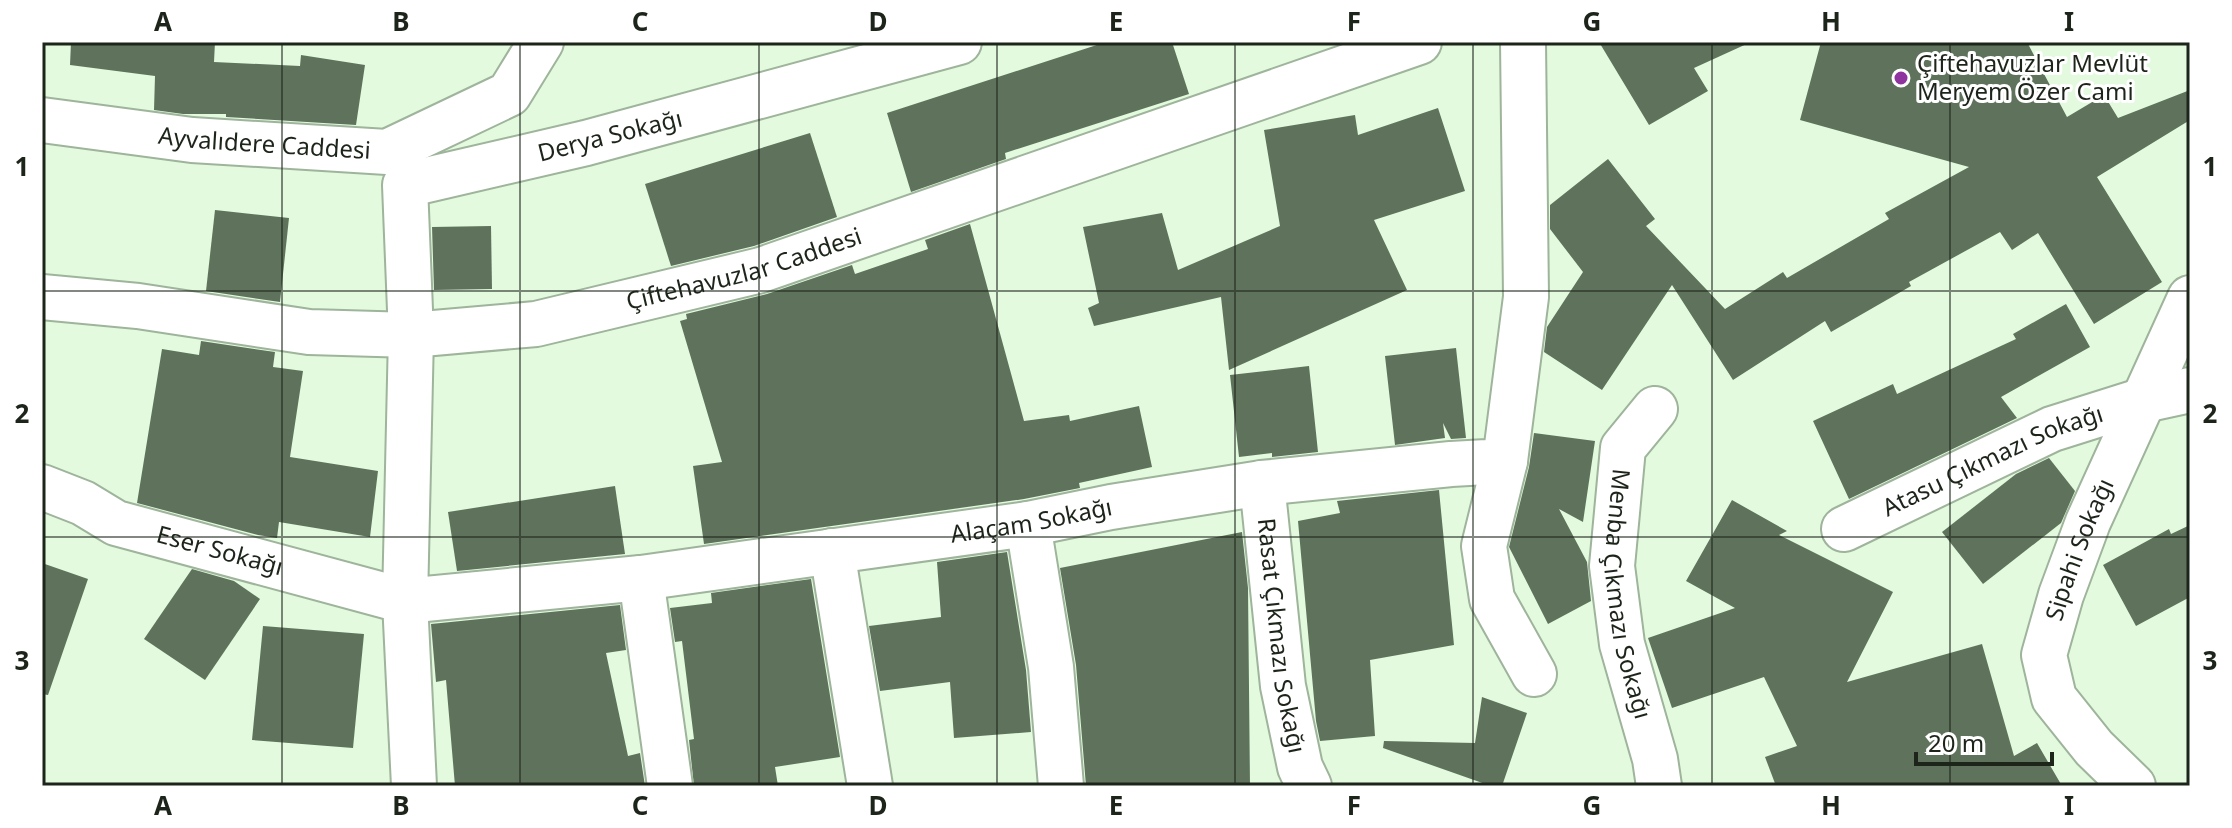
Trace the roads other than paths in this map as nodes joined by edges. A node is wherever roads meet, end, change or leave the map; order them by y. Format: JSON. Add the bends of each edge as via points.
{"nodes":[{"id":1,"x":541,"y":42,"type":"edge"},
{"id":2,"x":959,"y":42,"type":"edge"},
{"id":3,"x":1419,"y":42,"type":"edge"},
{"id":4,"x":1523,"y":42,"type":"edge"},
{"id":5,"x":42,"y":120,"type":"edge"},
{"id":6,"x":396,"y":168,"type":"junction"},
{"id":7,"x":42,"y":297,"type":"edge"},
{"id":8,"x":2190,"y":298,"type":"edge"},
{"id":9,"x":411,"y":335,"type":"junction"},
{"id":10,"x":2190,"y":390,"type":"edge"},
{"id":11,"x":2144,"y":400,"type":"junction"},
{"id":12,"x":1655,"y":409,"type":"dead end"},
{"id":13,"x":1505,"y":461,"type":"junction"},
{"id":14,"x":1262,"y":483,"type":"junction"},
{"id":15,"x":42,"y":487,"type":"edge"},
{"id":16,"x":1028,"y":524,"type":"junction"},
{"id":17,"x":1844,"y":529,"type":"dead end"},
{"id":18,"x":832,"y":551,"type":"junction"},
{"id":19,"x":641,"y":578,"type":"junction"},
{"id":20,"x":405,"y":601,"type":"junction"},
{"id":21,"x":1534,"y":674,"type":"dead end"},
{"id":22,"x":414,"y":786,"type":"edge"},
{"id":23,"x":670,"y":786,"type":"edge"},
{"id":24,"x":870,"y":786,"type":"edge"},
{"id":25,"x":1061,"y":786,"type":"edge"},
{"id":26,"x":1309,"y":786,"type":"edge"},
{"id":27,"x":1659,"y":786,"type":"edge"},
{"id":28,"x":2133,"y":786,"type":"edge"}],
"edges":[{"from":1,"to":6,"type":"street","name":"Ayvalıdere Caddesi","via":[[509,94]]},
{"from":2,"to":6,"type":"street","name":"Derya Sokağı","via":[[586,143]]},
{"from":3,"to":9,"type":"street","name":"Çiftehavuzlar Caddesi","via":[[761,270],[536,324]]},
{"from":4,"to":13,"type":"street","via":[[1526,297]]},
{"from":5,"to":6,"type":"street","name":"Ayvalıdere Caddesi"},
{"from":6,"to":9,"type":"street"},
{"from":7,"to":9,"type":"street","name":"Çiftehavuzlar Caddesi","via":[[309,332]]},
{"from":8,"to":11,"type":"street","name":"Sipahi Sokağı"},
{"from":9,"to":20,"type":"street"},
{"from":10,"to":11,"type":"street","name":"Atasu Çıkmazı Sokağı"},
{"from":11,"to":17,"type":"street","name":"Atasu Çıkmazı Sokağı","via":[[2052,429]]},
{"from":11,"to":28,"type":"street","name":"Sipahi Sokağı","via":[[2088,522],[2044,655],[2054,698]]},
{"from":12,"to":27,"type":"street","name":"Menba Çıkmazı Sokağı","via":[[1623,448],[1612,566],[1622,644]]},
{"from":13,"to":14,"type":"street","name":"Alaçam Sokağı"},
{"from":13,"to":21,"type":"street","via":[[1484,546],[1492,599]]},
{"from":14,"to":16,"type":"street","name":"Alaçam Sokağı"},
{"from":14,"to":26,"type":"street","name":"Rasat Çıkmazı Sokağı","via":[[1283,686]]},
{"from":15,"to":20,"type":"street","name":"Eser Sokağı","via":[[116,523]]},
{"from":16,"to":18,"type":"street","name":"Alaçam Sokağı"},
{"from":16,"to":25,"type":"street","via":[[1051,667]]},
{"from":18,"to":19,"type":"street","name":"Alaçam Sokağı"},
{"from":18,"to":24,"type":"street"},
{"from":19,"to":20,"type":"street","name":"Alaçam Sokağı"},
{"from":19,"to":23,"type":"street"},
{"from":20,"to":22,"type":"street"}]}
